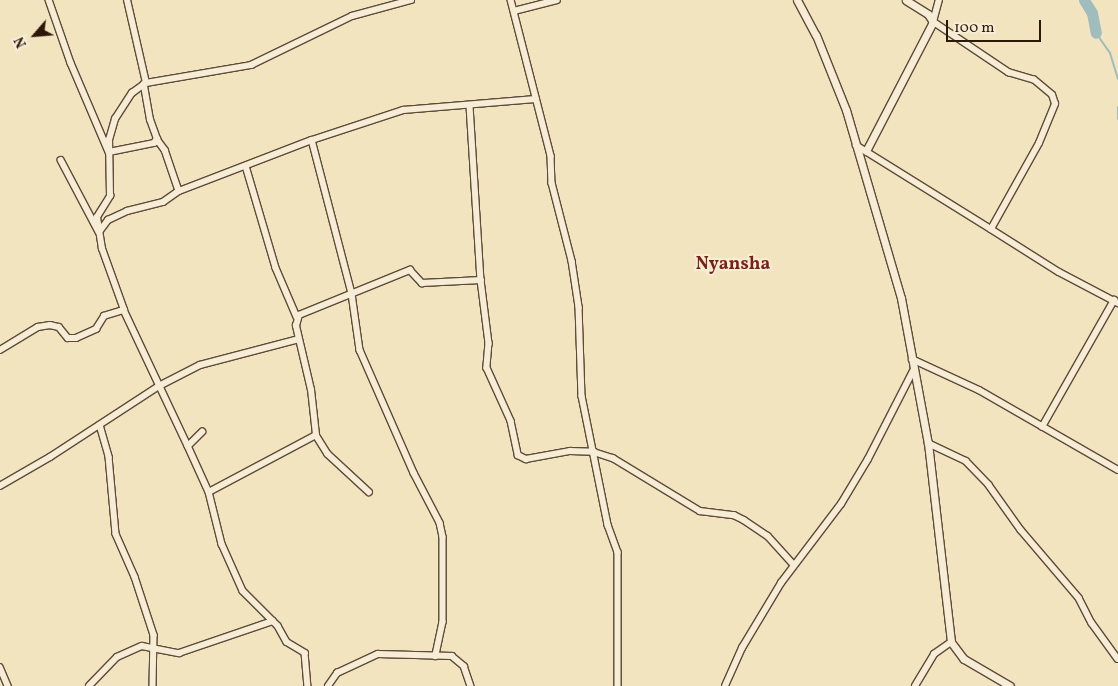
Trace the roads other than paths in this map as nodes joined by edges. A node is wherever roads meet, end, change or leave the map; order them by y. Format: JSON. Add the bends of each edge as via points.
{"nodes":[{"id":1,"x":49,"y":0,"type":"edge"},
{"id":2,"x":127,"y":0,"type":"edge"},
{"id":3,"x":411,"y":0,"type":"edge"},
{"id":4,"x":512,"y":0,"type":"edge"},
{"id":5,"x":557,"y":0,"type":"edge"},
{"id":6,"x":797,"y":0,"type":"edge"},
{"id":7,"x":906,"y":0,"type":"edge"},
{"id":8,"x":939,"y":0,"type":"edge"},
{"id":9,"x":514,"y":11,"type":"junction"},
{"id":10,"x":933,"y":22,"type":"junction"},
{"id":11,"x":145,"y":84,"type":"junction"},
{"id":12,"x":536,"y":99,"type":"junction"},
{"id":13,"x":470,"y":106,"type":"junction"},
{"id":14,"x":157,"y":138,"type":"junction"},
{"id":15,"x":312,"y":140,"type":"junction"},
{"id":16,"x":856,"y":145,"type":"junction"},
{"id":17,"x":866,"y":151,"type":"junction"},
{"id":18,"x":109,"y":152,"type":"junction"},
{"id":19,"x":61,"y":160,"type":"dead end"},
{"id":20,"x":246,"y":166,"type":"junction"},
{"id":21,"x":179,"y":191,"type":"junction"},
{"id":22,"x":991,"y":229,"type":"junction"},
{"id":23,"x":98,"y":232,"type":"junction"},
{"id":24,"x":481,"y":280,"type":"junction"},
{"id":25,"x":352,"y":294,"type":"junction"},
{"id":26,"x":1116,"y":302,"type":"edge"},
{"id":27,"x":124,"y":310,"type":"junction"},
{"id":28,"x":297,"y":317,"type":"junction"},
{"id":29,"x":299,"y":339,"type":"junction"},
{"id":30,"x":0,"y":350,"type":"edge"},
{"id":31,"x":912,"y":359,"type":"junction"},
{"id":32,"x":914,"y":369,"type":"junction"},
{"id":33,"x":159,"y":386,"type":"junction"},
{"id":34,"x":100,"y":425,"type":"junction"},
{"id":35,"x":1042,"y":427,"type":"junction"},
{"id":36,"x":202,"y":432,"type":"dead end"},
{"id":37,"x":316,"y":435,"type":"junction"},
{"id":38,"x":928,"y":443,"type":"junction"},
{"id":39,"x":188,"y":446,"type":"junction"},
{"id":40,"x":594,"y":452,"type":"junction"},
{"id":41,"x":1118,"y":470,"type":"edge"},
{"id":42,"x":0,"y":486,"type":"edge"},
{"id":43,"x":209,"y":492,"type":"junction"},
{"id":44,"x":369,"y":492,"type":"dead end"},
{"id":45,"x":794,"y":565,"type":"junction"},
{"id":46,"x":273,"y":621,"type":"junction"},
{"id":47,"x":951,"y":642,"type":"junction"},
{"id":48,"x":154,"y":646,"type":"junction"},
{"id":49,"x":436,"y":656,"type":"junction"},
{"id":50,"x":1118,"y":659,"type":"edge"},
{"id":51,"x":0,"y":667,"type":"edge"},
{"id":52,"x":8,"y":686,"type":"edge"},
{"id":53,"x":89,"y":686,"type":"edge"},
{"id":54,"x":152,"y":686,"type":"edge"},
{"id":55,"x":308,"y":686,"type":"edge"},
{"id":56,"x":328,"y":686,"type":"edge"},
{"id":57,"x":471,"y":686,"type":"edge"},
{"id":58,"x":618,"y":686,"type":"edge"},
{"id":59,"x":726,"y":686,"type":"edge"},
{"id":60,"x":915,"y":686,"type":"edge"},
{"id":61,"x":1010,"y":686,"type":"edge"}],
"edges":[{"from":1,"to":18,"type":"street","via":[[71,63]]},
{"from":2,"to":11,"type":"street"},
{"from":3,"to":11,"type":"street","via":[[352,16],[251,65]]},
{"from":4,"to":9,"type":"street"},
{"from":5,"to":9,"type":"street"},
{"from":6,"to":16,"type":"street","via":[[816,35]]},
{"from":7,"to":10,"type":"street","via":[[928,14]]},
{"from":8,"to":10,"type":"street"},
{"from":9,"to":12,"type":"street"},
{"from":10,"to":17,"type":"street"},
{"from":10,"to":22,"type":"street","via":[[1009,73],[1034,80],[1052,96],[1055,104],[1039,143]]},
{"from":11,"to":14,"type":"street","via":[[150,120]]},
{"from":11,"to":18,"type":"street","via":[[132,93],[115,119]]},
{"from":12,"to":13,"type":"street"},
{"from":12,"to":40,"type":"street","via":[[572,261],[579,307],[582,396]]},
{"from":13,"to":15,"type":"street","via":[[403,110]]},
{"from":13,"to":24,"type":"street"},
{"from":14,"to":18,"type":"street","via":[[154,143]]},
{"from":14,"to":21,"type":"street","via":[[165,150]]},
{"from":15,"to":20,"type":"street"},
{"from":15,"to":25,"type":"street"},
{"from":16,"to":17,"type":"street"},
{"from":16,"to":31,"type":"street","via":[[900,298]]},
{"from":17,"to":22,"type":"street"},
{"from":18,"to":23,"type":"street","via":[[111,191],[97,217]]},
{"from":19,"to":23,"type":"street"},
{"from":20,"to":21,"type":"street"},
{"from":20,"to":28,"type":"street","via":[[276,268]]},
{"from":21,"to":23,"type":"street","via":[[162,202],[126,211],[108,220]]},
{"from":22,"to":26,"type":"street","via":[[1059,272]]},
{"from":23,"to":27,"type":"street"},
{"from":24,"to":25,"type":"street","via":[[422,283],[410,270]]},
{"from":24,"to":40,"type":"street","via":[[489,343],[487,368],[511,421],[518,455],[526,459]]},
{"from":25,"to":28,"type":"street"},
{"from":25,"to":49,"type":"street","via":[[360,350],[428,496],[443,537],[443,622]]},
{"from":26,"to":35,"type":"street"},
{"from":27,"to":30,"type":"street","via":[[104,316],[96,329],[76,338],[68,338],[59,327],[50,324]]},
{"from":27,"to":33,"type":"street"},
{"from":28,"to":29,"type":"street"},
{"from":29,"to":33,"type":"street","via":[[200,365]]},
{"from":29,"to":37,"type":"street","via":[[313,401]]},
{"from":31,"to":32,"type":"street"},
{"from":31,"to":35,"type":"street","via":[[979,390]]},
{"from":32,"to":38,"type":"street"},
{"from":32,"to":45,"type":"street","via":[[841,504]]},
{"from":33,"to":34,"type":"street"},
{"from":33,"to":39,"type":"street"},
{"from":34,"to":42,"type":"street"},
{"from":34,"to":48,"type":"street","via":[[109,457],[116,534],[135,577],[154,635]]},
{"from":35,"to":41,"type":"street"},
{"from":36,"to":39,"type":"street"},
{"from":37,"to":43,"type":"street"},
{"from":37,"to":44,"type":"street","via":[[328,454]]},
{"from":38,"to":47,"type":"street"},
{"from":38,"to":50,"type":"street","via":[[966,461],[989,485],[1021,530],[1079,598],[1092,623]]},
{"from":39,"to":43,"type":"street"},
{"from":40,"to":45,"type":"street","via":[[613,458],[700,511],[734,515],[744,520],[768,536]]},
{"from":40,"to":58,"type":"street","via":[[608,525],[618,552]]},
{"from":43,"to":46,"type":"street","via":[[222,544],[243,592]]},
{"from":45,"to":59,"type":"street","via":[[742,648]]},
{"from":46,"to":48,"type":"street","via":[[179,654]]},
{"from":46,"to":55,"type":"street","via":[[287,642],[305,653]]},
{"from":47,"to":60,"type":"street","via":[[934,654]]},
{"from":47,"to":61,"type":"street","via":[[964,659]]},
{"from":48,"to":53,"type":"street","via":[[142,646],[117,657]]},
{"from":48,"to":54,"type":"street"},
{"from":49,"to":56,"type":"street","via":[[378,654],[337,673]]},
{"from":49,"to":57,"type":"street","via":[[452,656],[464,666]]},
{"from":51,"to":52,"type":"street"}]}
